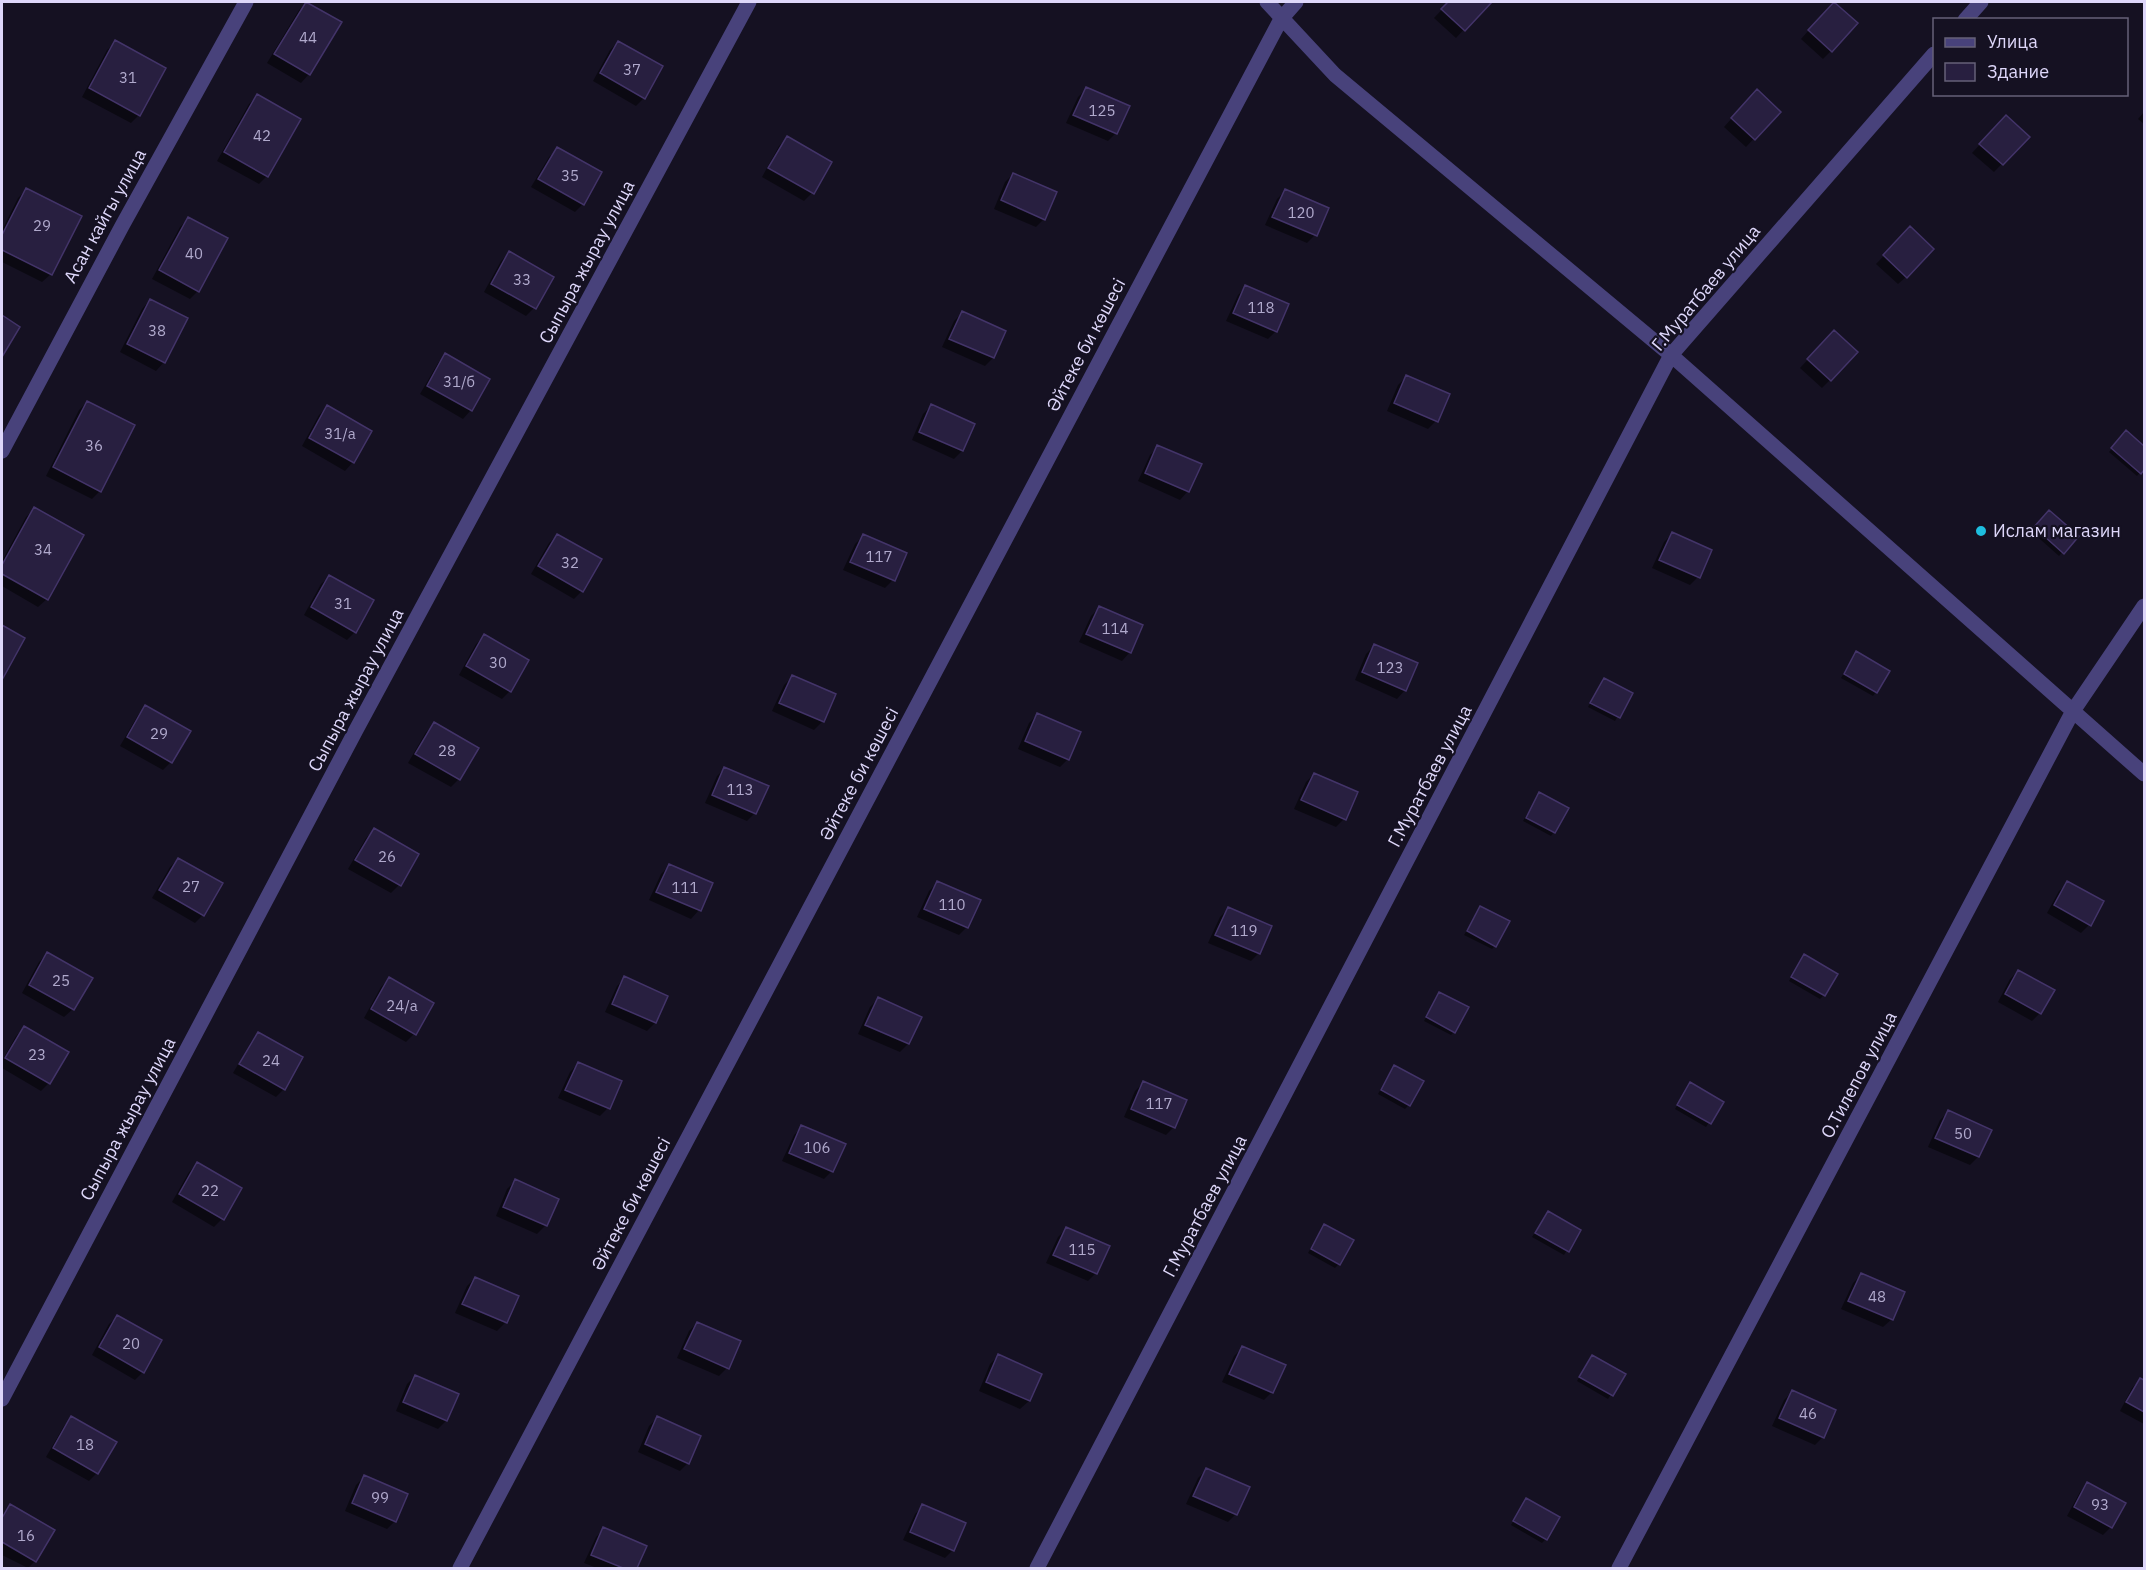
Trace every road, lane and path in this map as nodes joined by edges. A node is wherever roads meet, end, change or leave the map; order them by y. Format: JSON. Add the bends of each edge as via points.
{"nodes":[{"id":1,"x":246,"y":2,"type":"edge"},
{"id":2,"x":749,"y":2,"type":"edge"},
{"id":3,"x":1267,"y":2,"type":"edge"},
{"id":4,"x":1296,"y":2,"type":"edge"},
{"id":5,"x":1981,"y":2,"type":"edge"},
{"id":6,"x":1967,"y":18,"type":"edge"},
{"id":7,"x":1281,"y":19,"type":"junction"},
{"id":8,"x":1933,"y":56,"type":"edge"},
{"id":9,"x":1671,"y":355,"type":"junction"},
{"id":10,"x":2,"y":452,"type":"edge"},
{"id":11,"x":2145,"y":606,"type":"edge"},
{"id":12,"x":2073,"y":711,"type":"junction"},
{"id":13,"x":2145,"y":774,"type":"edge"},
{"id":14,"x":2,"y":1399,"type":"edge"},
{"id":15,"x":460,"y":1569,"type":"edge"},
{"id":16,"x":1037,"y":1569,"type":"edge"},
{"id":17,"x":1619,"y":1569,"type":"edge"}],
"edges":[{"from":1,"to":10,"type":"street","name":"Асан кайгы улица"},
{"from":2,"to":14,"type":"street","name":"Сыпыра жырау улица","via":[[356,730]]},
{"from":3,"to":7,"type":"street"},
{"from":4,"to":7,"type":"street","name":"Әйтеке би көшесі"},
{"from":5,"to":6,"type":"street"},
{"from":7,"to":9,"type":"street","via":[[1335,75]]},
{"from":7,"to":15,"type":"street","name":"Әйтеке би көшесі"},
{"from":8,"to":9,"type":"street","name":"Г.Муратбаев улица"},
{"from":9,"to":12,"type":"street"},
{"from":9,"to":16,"type":"street","name":"Г.Муратбаев улица"},
{"from":11,"to":12,"type":"street","name":"О.Тилепов улица"},
{"from":12,"to":13,"type":"street"},
{"from":12,"to":17,"type":"street","name":"О.Тилепов улица"}]}
